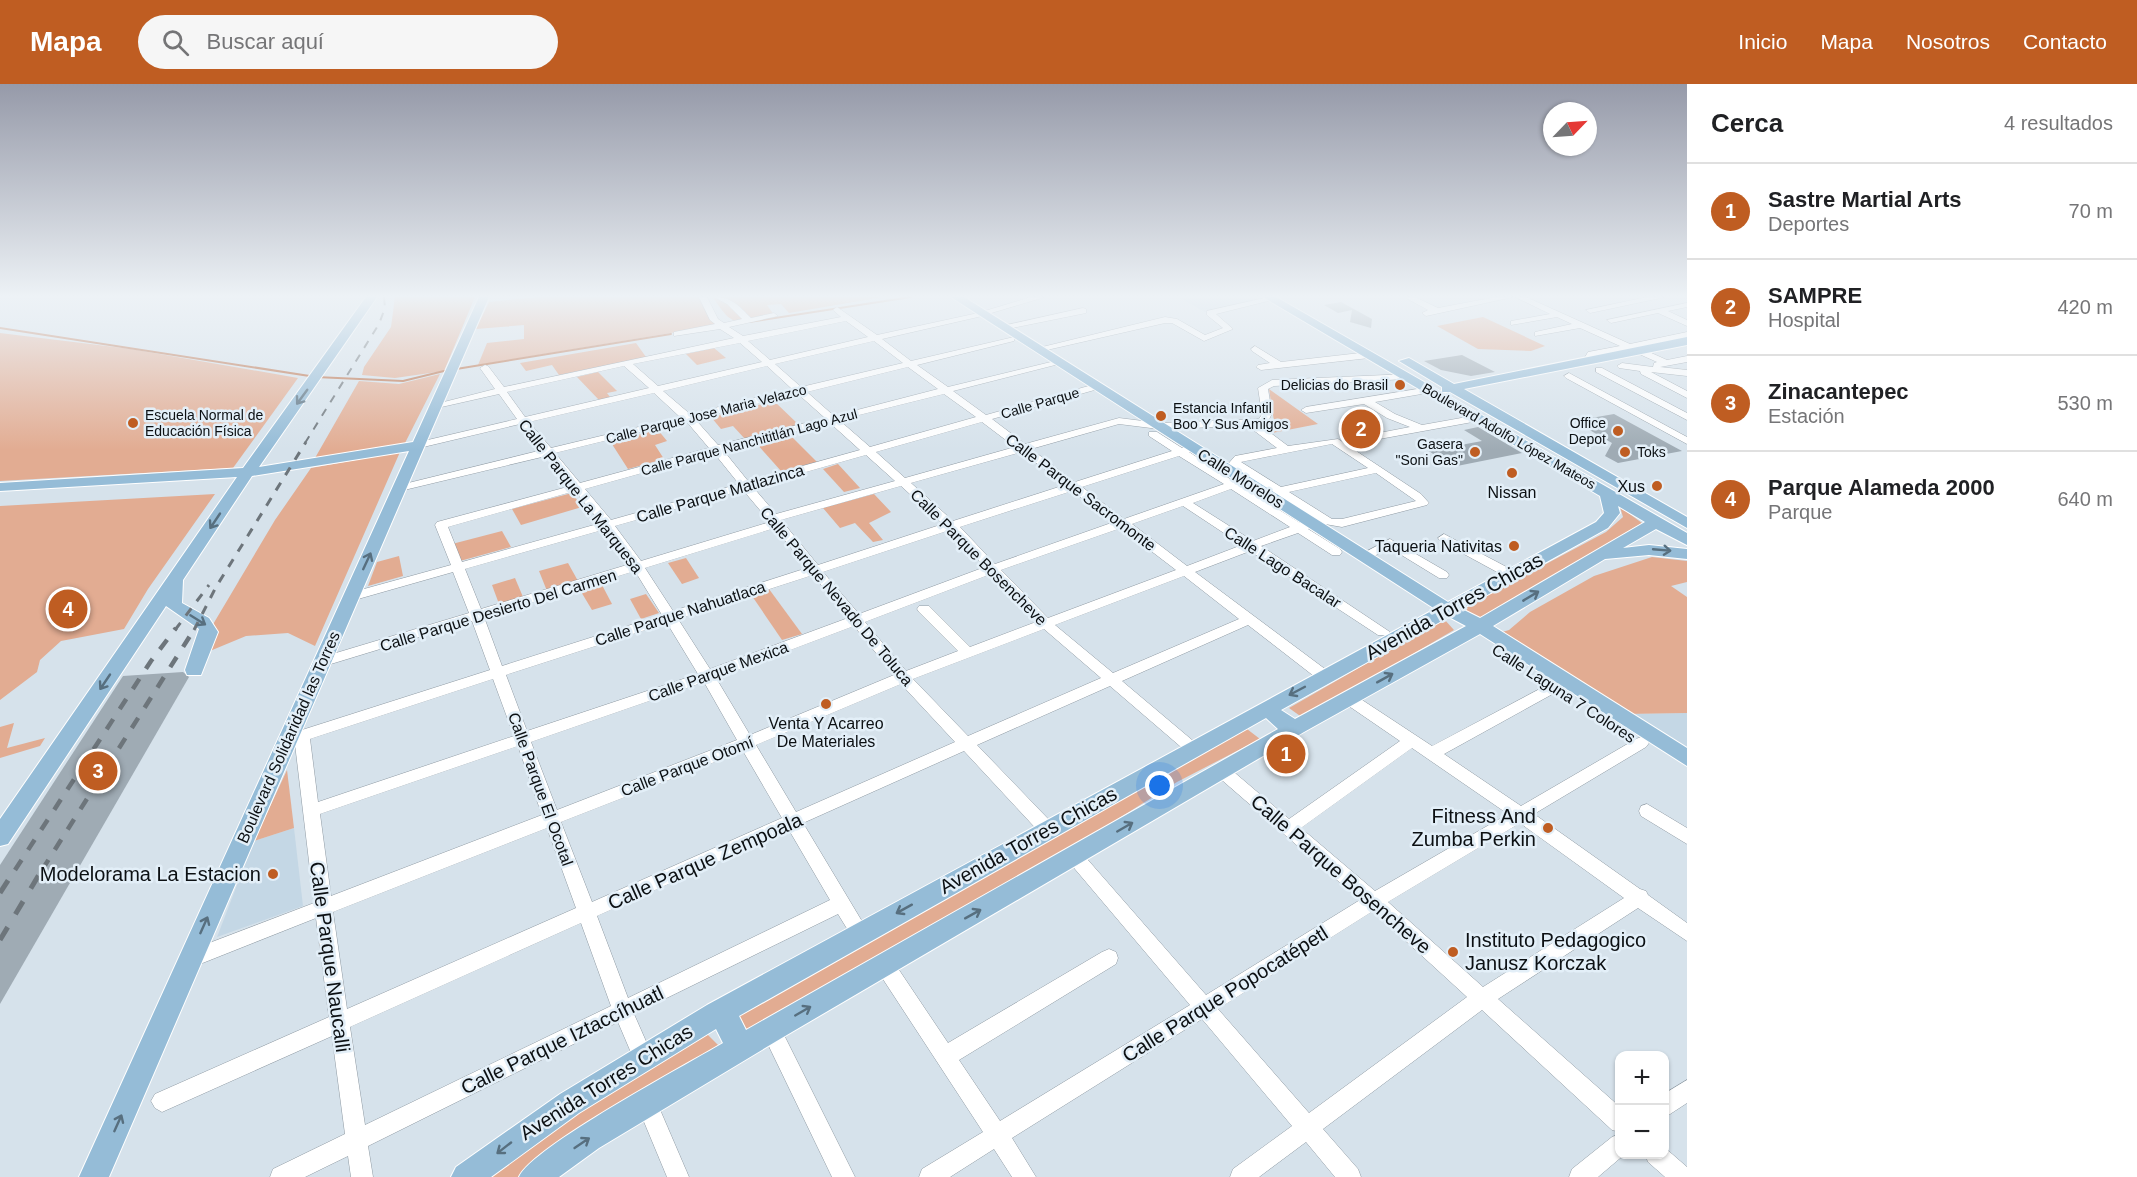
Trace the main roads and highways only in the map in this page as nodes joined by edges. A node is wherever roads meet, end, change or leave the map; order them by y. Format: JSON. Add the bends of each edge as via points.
{"nodes":[{"id":1,"x":336,"y":348,"type":"edge"},
{"id":2,"x":462,"y":348,"type":"edge"},
{"id":3,"x":1026,"y":348,"type":"edge"},
{"id":4,"x":1035,"y":348,"type":"edge"},
{"id":5,"x":1357,"y":348,"type":"edge"},
{"id":6,"x":1382,"y":348,"type":"edge"},
{"id":7,"x":1672,"y":348,"type":"edge"},
{"id":8,"x":1687,"y":352,"type":"edge"},
{"id":9,"x":1048,"y":356,"type":"junction"},
{"id":10,"x":1645,"y":361,"type":"junction"},
{"id":11,"x":1596,"y":365,"type":"junction"},
{"id":12,"x":1452,"y":395,"type":"junction"},
{"id":13,"x":1470,"y":398,"type":"junction"},
{"id":14,"x":419,"y":445,"type":"junction"},
{"id":15,"x":244,"y":478,"type":"junction"},
{"id":16,"x":0,"y":487,"type":"edge"},
{"id":17,"x":1607,"y":493,"type":"junction"},
{"id":18,"x":1654,"y":504,"type":"junction"},
{"id":19,"x":1656,"y":522,"type":"junction"},
{"id":20,"x":1687,"y":523,"type":"edge"},
{"id":21,"x":1687,"y":540,"type":"edge"},
{"id":22,"x":1687,"y":554,"type":"edge"},
{"id":23,"x":1595,"y":558,"type":"junction"},
{"id":24,"x":177,"y":577,"type":"junction"},
{"id":25,"x":1442,"y":607,"type":"junction"},
{"id":26,"x":1475,"y":629,"type":"junction"},
{"id":27,"x":194,"y":670,"type":"dead end"},
{"id":28,"x":1269,"y":706,"type":"junction"},
{"id":29,"x":1242,"y":722,"type":"junction"},
{"id":30,"x":1297,"y":727,"type":"junction"},
{"id":31,"x":1269,"y":743,"type":"junction"},
{"id":32,"x":1687,"y":758,"type":"edge"},
{"id":33,"x":1687,"y":771,"type":"edge"},
{"id":34,"x":0,"y":837,"type":"edge"},
{"id":35,"x":716,"y":1014,"type":"junction"},
{"id":36,"x":736,"y":1050,"type":"junction"},
{"id":37,"x":94,"y":1177,"type":"edge"},
{"id":38,"x":466,"y":1177,"type":"edge"},
{"id":39,"x":534,"y":1177,"type":"edge"}],
"edges":[{"from":1,"to":15,"type":"main road","one_way":true},
{"from":2,"to":14,"type":"main road","name":"Boulevard Solidaridad las Torres"},
{"from":3,"to":9,"type":"main road","name":"Calle Morelos"},
{"from":4,"to":9,"type":"main road","name":"Calle Morelos"},
{"from":5,"to":12,"type":"main road","name":"Boulevard Adolfo López Mateos","via":[[1430,390]]},
{"from":6,"to":12,"type":"main road","name":"Boulevard Adolfo López Mateos"},
{"from":7,"to":10,"type":"main road"},
{"from":8,"to":10,"type":"main road"},
{"from":9,"to":25,"type":"main road","name":"Calle Morelos","via":[[1238,483],[1306,526],[1364,556]]},
{"from":10,"to":11,"type":"main road"},
{"from":10,"to":11,"type":"main road"},
{"from":11,"to":12,"type":"main road"},
{"from":11,"to":13,"type":"main road","via":[[1569,376]]},
{"from":12,"to":13,"type":"main road"},
{"from":12,"to":17,"type":"main road","name":"Boulevard Adolfo López Mateos","via":[[1478,418]]},
{"from":13,"to":18,"type":"main road","name":"Boulevard Adolfo López Mateos"},
{"from":14,"to":15,"type":"main road"},
{"from":37,"to":14,"type":"main road","name":"Boulevard Solidaridad las Torres","one_way":true,"via":[[189,959],[294,739],[321,662]]},
{"from":15,"to":16,"type":"main road","via":[[222,474]]},
{"from":15,"to":24,"type":"main road","one_way":true},
{"from":17,"to":19,"type":"main road","name":"Boulevard Adolfo López Mateos"},
{"from":17,"to":25,"type":"main road","name":"Avenida Torres Chicas","via":[[1612,513],[1602,525],[1512,575]]},
{"from":18,"to":19,"type":"main road"},
{"from":18,"to":20,"type":"main road","name":"Boulevard Adolfo López Mateos"},
{"from":19,"to":21,"type":"main road","name":"Boulevard Adolfo López Mateos"},
{"from":19,"to":23,"type":"main road","name":"Avenida Torres Chicas"},
{"from":23,"to":22,"type":"main road","one_way":true,"via":[[1649,550]]},
{"from":26,"to":23,"type":"main road","name":"Avenida Torres Chicas","one_way":true},
{"from":24,"to":27,"type":"main road","one_way":true,"via":[[173,604],[203,621],[210,632]]},
{"from":24,"to":34,"type":"main road","one_way":true},
{"from":25,"to":26,"type":"main road","name":"Calle Laguna 7 Colores"},
{"from":25,"to":28,"type":"main road","name":"Avenida Torres Chicas","one_way":true},
{"from":30,"to":26,"type":"main road","name":"Avenida Torres Chicas","one_way":true},
{"from":26,"to":32,"type":"main road","name":"Calle Laguna 7 Colores"},
{"from":26,"to":33,"type":"main road","name":"Calle Laguna 7 Colores","via":[[1553,687]]},
{"from":28,"to":29,"type":"main road","name":"Avenida Torres Chicas"},
{"from":28,"to":30,"type":"main road","via":[[1282,723]]},
{"from":29,"to":31,"type":"main road","via":[[1258,728]]},
{"from":29,"to":35,"type":"main road","name":"Avenida Torres Chicas","one_way":true},
{"from":30,"to":31,"type":"main road","name":"Avenida Torres Chicas"},
{"from":36,"to":31,"type":"main road","name":"Avenida Torres Chicas","one_way":true},
{"from":35,"to":36,"type":"main road","via":[[729,1024],[737,1042]]},
{"from":35,"to":38,"type":"main road","name":"Avenida Torres Chicas","one_way":true,"via":[[642,1055],[526,1131]]},
{"from":39,"to":36,"type":"main road","name":"Avenida Torres Chicas","one_way":true,"via":[[589,1138]]}]}
